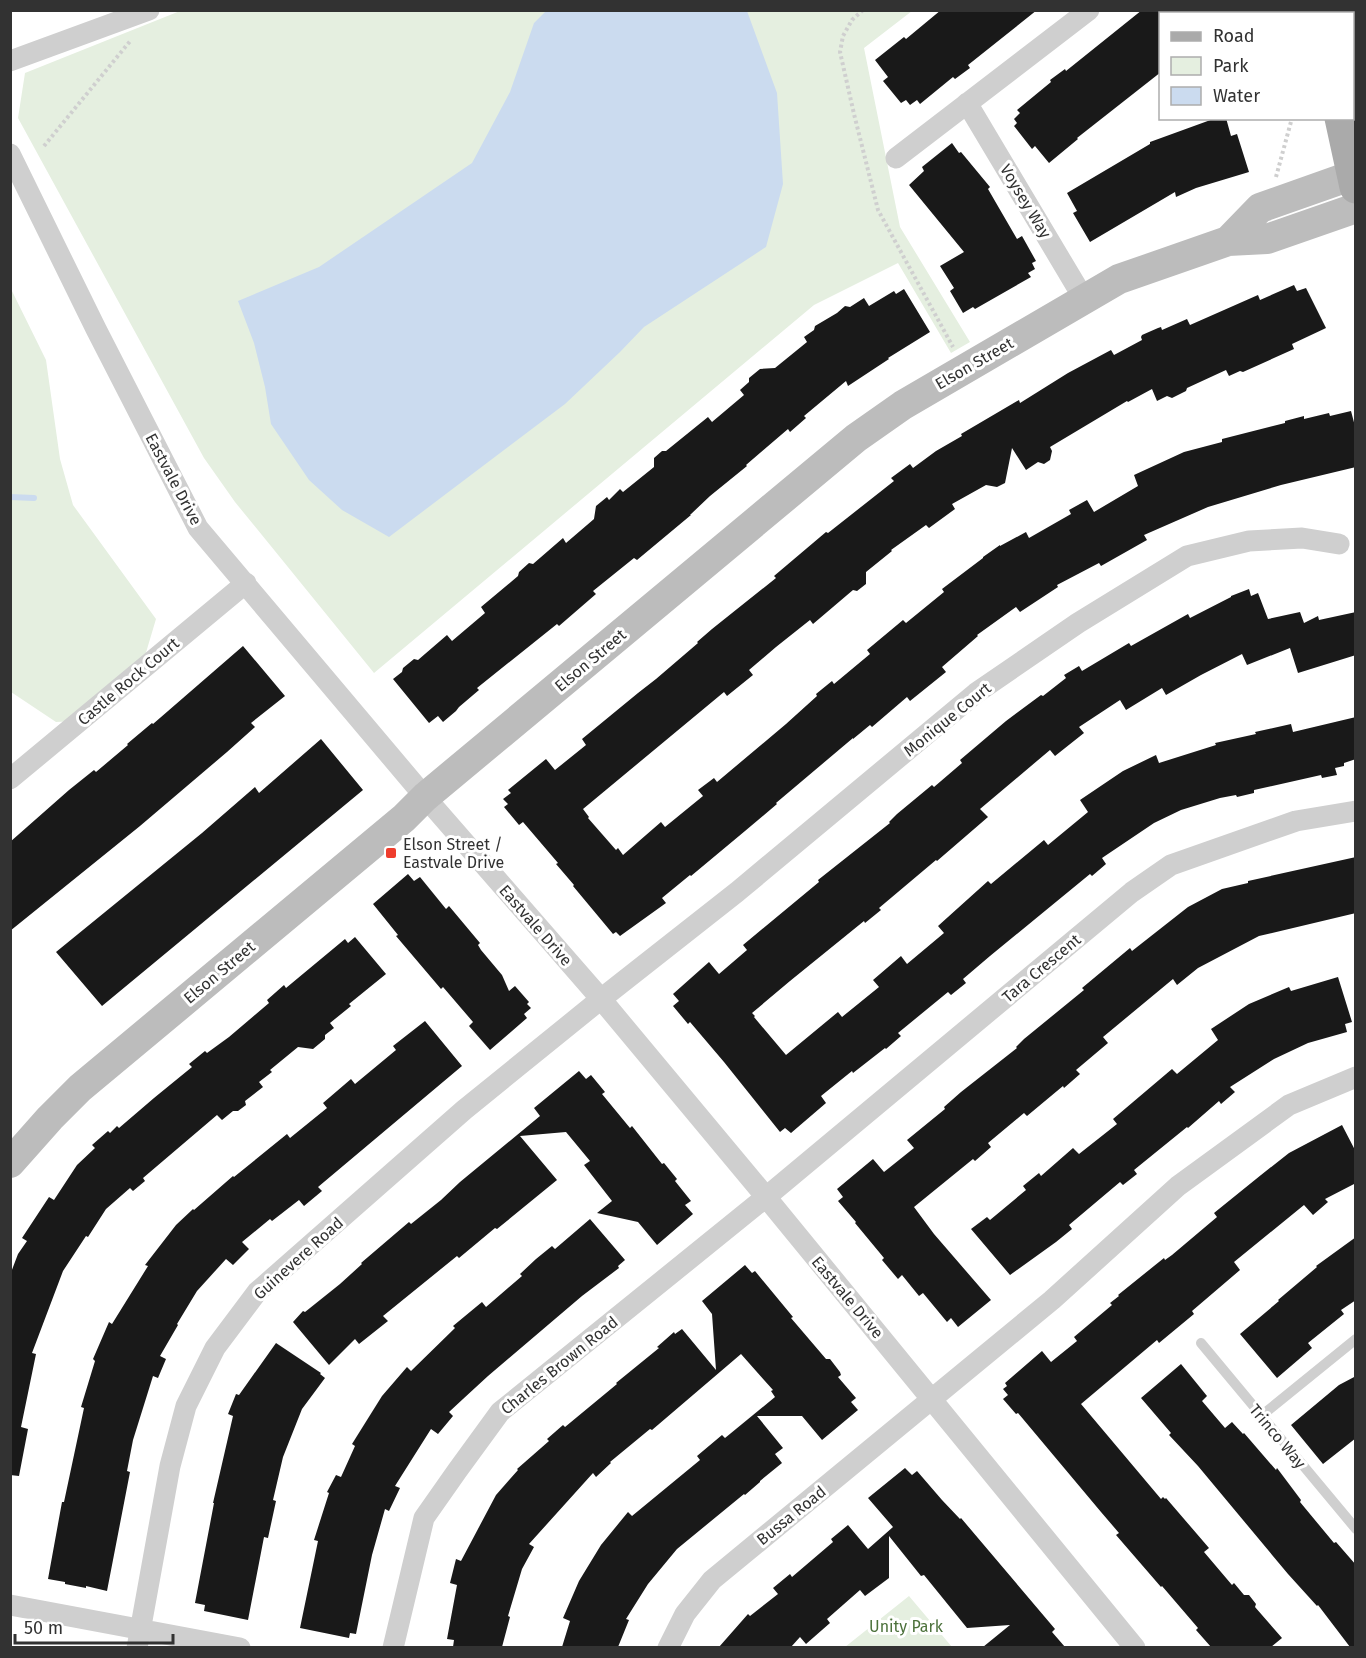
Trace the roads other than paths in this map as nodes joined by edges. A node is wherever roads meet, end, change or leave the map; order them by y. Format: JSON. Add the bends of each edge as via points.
{"nodes":[{"id":1,"x":1089,"y":10,"type":"edge"},
{"id":2,"x":148,"y":11,"type":"edge"},
{"id":3,"x":10,"y":61,"type":"edge"},
{"id":4,"x":967,"y":103,"type":"junction"},
{"id":5,"x":1341,"y":120,"type":"edge"},
{"id":6,"x":10,"y":154,"type":"edge"},
{"id":7,"x":896,"y":158,"type":"dead end"},
{"id":8,"x":1355,"y":178,"type":"edge"},
{"id":9,"x":1356,"y":208,"type":"edge"},
{"id":10,"x":1228,"y":241,"type":"junction"},
{"id":11,"x":1084,"y":299,"type":"junction"},
{"id":12,"x":1339,"y":544,"type":"dead end"},
{"id":13,"x":246,"y":583,"type":"junction"},
{"id":14,"x":10,"y":779,"type":"edge"},
{"id":15,"x":425,"y":797,"type":"junction"},
{"id":16,"x":1356,"y":811,"type":"edge"},
{"id":17,"x":601,"y":999,"type":"junction"},
{"id":18,"x":1356,"y":1077,"type":"edge"},
{"id":19,"x":10,"y":1163,"type":"edge"},
{"id":20,"x":766,"y":1197,"type":"junction"},
{"id":21,"x":1356,"y":1339,"type":"edge"},
{"id":22,"x":1201,"y":1343,"type":"dead end"},
{"id":23,"x":932,"y":1399,"type":"junction"},
{"id":24,"x":1261,"y":1416,"type":"junction"},
{"id":25,"x":1356,"y":1529,"type":"edge"},
{"id":26,"x":10,"y":1605,"type":"edge"},
{"id":27,"x":139,"y":1638,"type":"edge"},
{"id":28,"x":240,"y":1647,"type":"edge"},
{"id":29,"x":393,"y":1647,"type":"edge"},
{"id":30,"x":668,"y":1647,"type":"edge"},
{"id":31,"x":1135,"y":1647,"type":"edge"}],
"edges":[{"from":1,"to":4,"type":"street"},
{"from":2,"to":3,"type":"street"},
{"from":4,"to":7,"type":"street"},
{"from":4,"to":11,"type":"street","name":"Voysey Way"},
{"from":5,"to":8,"type":"main road"},
{"from":6,"to":13,"type":"street","name":"Eastvale Drive","via":[[198,528]]},
{"from":8,"to":10,"type":"street","name":"Elson Street","via":[[1260,208]]},
{"from":9,"to":10,"type":"street","name":"Elson Street","via":[[1267,239]]},
{"from":10,"to":11,"type":"street","name":"Elson Street","via":[[1119,279]]},
{"from":11,"to":15,"type":"street","name":"Elson Street","via":[[903,405],[856,438]]},
{"from":12,"to":17,"type":"street","name":"Monique Court","via":[[1302,538],[1249,542],[1187,556],[1141,584],[976,693],[737,892]]},
{"from":13,"to":14,"type":"street","name":"Castle Rock Court"},
{"from":13,"to":15,"type":"street","name":"Eastvale Drive"},
{"from":15,"to":17,"type":"street","name":"Eastvale Drive"},
{"from":15,"to":19,"type":"street","name":"Elson Street","via":[[80,1088]]},
{"from":16,"to":20,"type":"street","name":"Tara Crescent","via":[[1296,821],[1171,865],[1132,892]]},
{"from":17,"to":20,"type":"street","name":"Eastvale Drive"},
{"from":17,"to":27,"type":"street","name":"Guinevere Road","via":[[464,1110],[257,1292],[215,1348],[186,1406]]},
{"from":18,"to":23,"type":"street","via":[[1288,1105],[1178,1186],[1052,1300]]},
{"from":20,"to":23,"type":"street","name":"Eastvale Drive"},
{"from":20,"to":29,"type":"street","name":"Charles Brown Road","via":[[500,1412],[424,1518]]},
{"from":21,"to":24,"type":"lane"},
{"from":22,"to":24,"type":"lane","name":"Trinco Way"},
{"from":23,"to":30,"type":"street","name":"Bussa Road","via":[[712,1580],[685,1614]]},
{"from":23,"to":31,"type":"street","name":"Eastvale Drive"},
{"from":24,"to":25,"type":"lane","name":"Trinco Way"},
{"from":26,"to":27,"type":"street"},
{"from":27,"to":28,"type":"street"}]}
